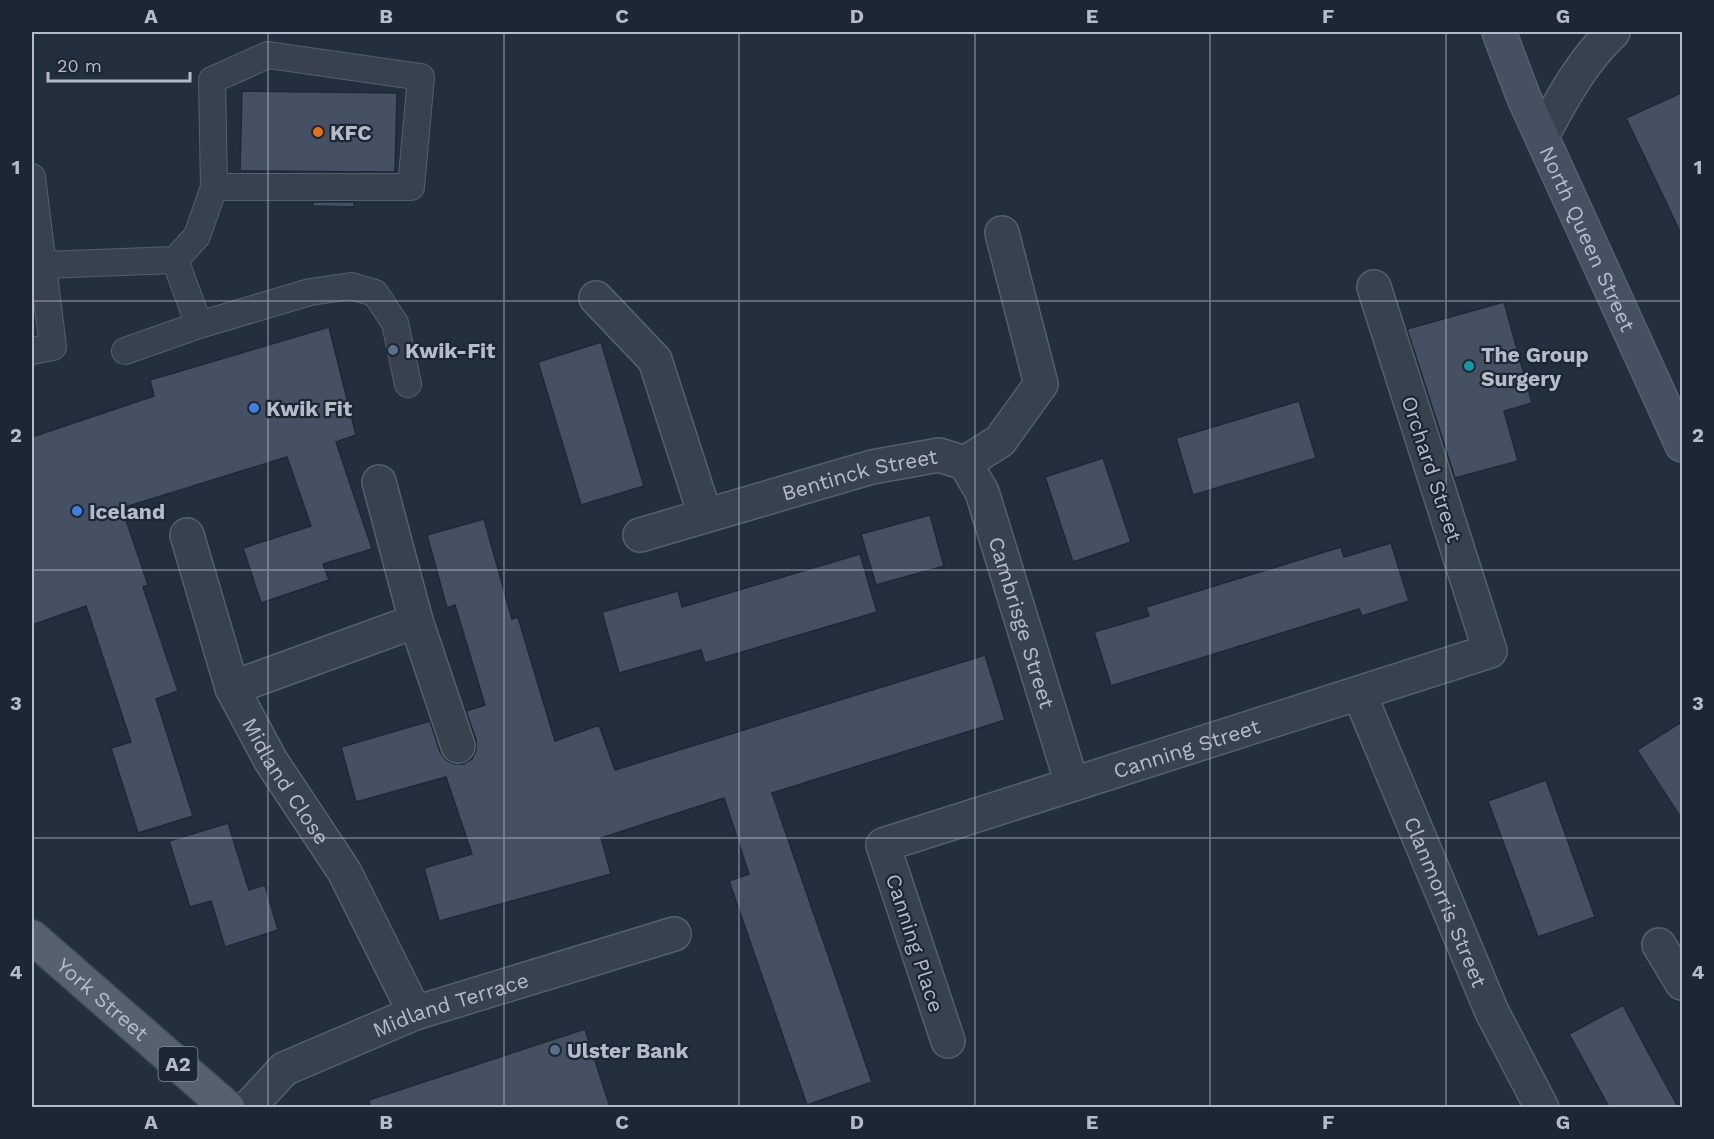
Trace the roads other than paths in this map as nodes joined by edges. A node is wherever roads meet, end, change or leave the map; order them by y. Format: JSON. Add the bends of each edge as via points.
{"nodes":[{"id":1,"x":1499,"y":32,"type":"edge"},
{"id":2,"x":1613,"y":32,"type":"edge"},
{"id":3,"x":1542,"y":136,"type":"junction"},
{"id":4,"x":32,"y":177,"type":"edge"},
{"id":5,"x":214,"y":187,"type":"junction"},
{"id":6,"x":1002,"y":233,"type":"dead end"},
{"id":7,"x":175,"y":260,"type":"junction"},
{"id":8,"x":43,"y":265,"type":"junction"},
{"id":9,"x":1374,"y":287,"type":"dead end"},
{"id":10,"x":596,"y":298,"type":"dead end"},
{"id":11,"x":200,"y":325,"type":"junction"},
{"id":12,"x":32,"y":351,"type":"edge"},
{"id":13,"x":125,"y":351,"type":"dead end"},
{"id":14,"x":408,"y":384,"type":"dead end"},
{"id":15,"x":1683,"y":445,"type":"edge"},
{"id":16,"x":965,"y":463,"type":"junction"},
{"id":17,"x":379,"y":482,"type":"dead end"},
{"id":18,"x":705,"y":515,"type":"junction"},
{"id":19,"x":187,"y":535,"type":"dead end"},
{"id":20,"x":640,"y":535,"type":"dead end"},
{"id":21,"x":416,"y":621,"type":"junction"},
{"id":22,"x":1490,"y":651,"type":"joint"},
{"id":23,"x":232,"y":688,"type":"junction"},
{"id":24,"x":1359,"y":693,"type":"junction"},
{"id":25,"x":458,"y":746,"type":"dead end"},
{"id":26,"x":1072,"y":784,"type":"junction"},
{"id":27,"x":883,"y":845,"type":"joint"},
{"id":28,"x":674,"y":934,"type":"dead end"},
{"id":29,"x":32,"y":937,"type":"edge"},
{"id":30,"x":1659,"y":945,"type":"dead end"},
{"id":31,"x":1683,"y":983,"type":"edge"},
{"id":32,"x":415,"y":1013,"type":"junction"},
{"id":33,"x":948,"y":1041,"type":"dead end"},
{"id":34,"x":228,"y":1107,"type":"edge"},
{"id":35,"x":248,"y":1107,"type":"edge"},
{"id":36,"x":1542,"y":1107,"type":"edge"}],
"edges":[{"from":1,"to":3,"type":"main road","name":"North Queen Street"},
{"from":2,"to":3,"type":"street","via":[[1564,94]]},
{"from":3,"to":15,"type":"main road","name":"North Queen Street"},
{"from":4,"to":8,"type":"lane"},
{"from":5,"to":5,"type":"lane","via":[[411,187],[421,78],[268,55],[212,80]]},
{"from":5,"to":7,"type":"lane","via":[[197,236]]},
{"from":6,"to":16,"type":"street","name":"Bentinck Street","via":[[1041,384],[999,441]]},
{"from":7,"to":8,"type":"lane"},
{"from":7,"to":11,"type":"lane"},
{"from":8,"to":12,"type":"lane","via":[[53,347]]},
{"from":9,"to":22,"type":"street","name":"Orchard Street"},
{"from":10,"to":18,"type":"street","via":[[655,360]]},
{"from":11,"to":13,"type":"lane"},
{"from":11,"to":14,"type":"lane","via":[[310,292],[351,286],[375,293],[395,323]]},
{"from":16,"to":18,"type":"street","name":"Bentinck Street","via":[[939,454],[883,465]]},
{"from":16,"to":26,"type":"street","name":"Cambrisge Street","via":[[982,492]]},
{"from":17,"to":21,"type":"street"},
{"from":18,"to":20,"type":"street","name":"Bentinck Street"},
{"from":19,"to":23,"type":"street","name":"Midland Close"},
{"from":21,"to":23,"type":"street"},
{"from":21,"to":25,"type":"street"},
{"from":22,"to":24,"type":"street","name":"Canning Street"},
{"from":23,"to":32,"type":"street","name":"Midland Close","via":[[271,761],[344,872]]},
{"from":24,"to":26,"type":"street","name":"Canning Street"},
{"from":24,"to":36,"type":"street","name":"Clanmorris Street","via":[[1492,1012]]},
{"from":26,"to":27,"type":"street","name":"Canning Street"},
{"from":27,"to":33,"type":"street","name":"Canning Place"},
{"from":28,"to":32,"type":"street","name":"Midland Terrace"},
{"from":29,"to":34,"type":"main road","name":"York Street","number":"A2"},
{"from":30,"to":31,"type":"street"},
{"from":32,"to":35,"type":"street","name":"Midland Terrace","via":[[284,1069]]}]}
